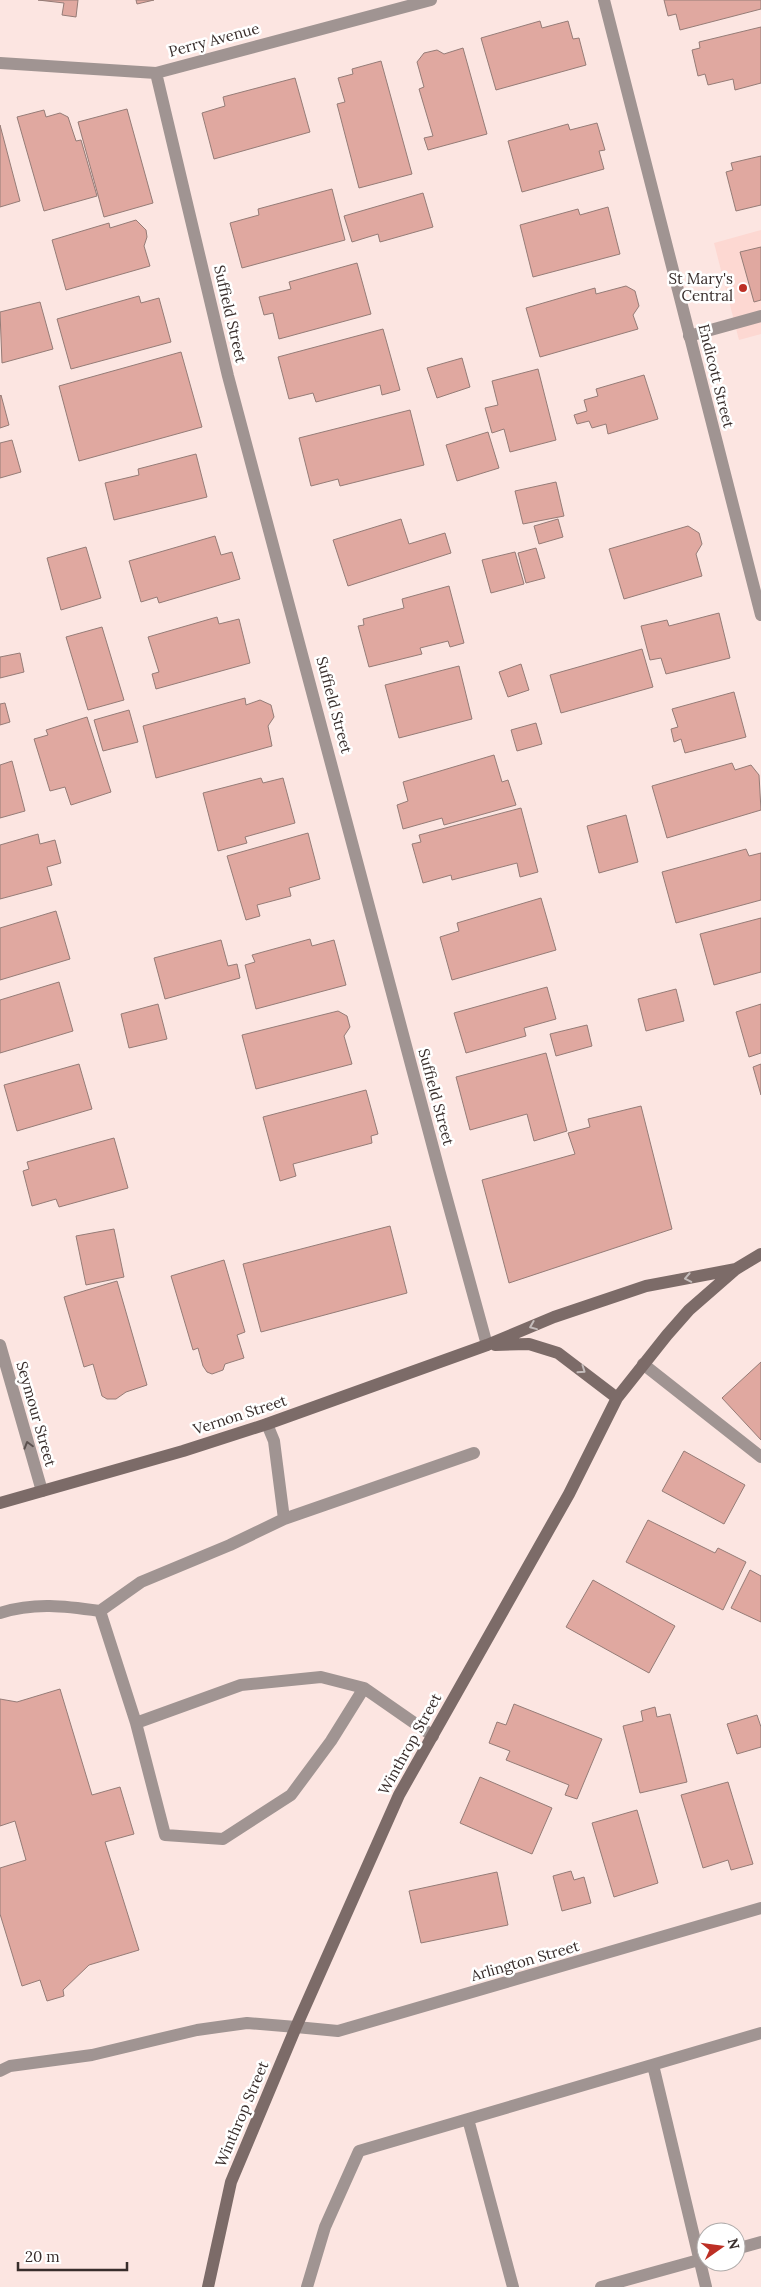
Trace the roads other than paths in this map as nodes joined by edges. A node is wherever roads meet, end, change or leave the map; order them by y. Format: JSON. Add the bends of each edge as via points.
{"nodes":[{"id":1,"x":431,"y":0,"type":"edge"},
{"id":2,"x":604,"y":0,"type":"edge"},
{"id":3,"x":0,"y":63,"type":"edge"},
{"id":4,"x":156,"y":72,"type":"junction"},
{"id":5,"x":761,"y":316,"type":"edge"},
{"id":6,"x":689,"y":336,"type":"junction"},
{"id":7,"x":761,"y":615,"type":"edge"},
{"id":8,"x":761,"y":1254,"type":"edge"},
{"id":9,"x":736,"y":1268,"type":"junction"},
{"id":10,"x":0,"y":1345,"type":"edge"},
{"id":11,"x":487,"y":1345,"type":"junction"},
{"id":12,"x":642,"y":1364,"type":"junction"},
{"id":13,"x":617,"y":1398,"type":"junction"},
{"id":14,"x":267,"y":1424,"type":"junction"},
{"id":15,"x":474,"y":1453,"type":"dead end"},
{"id":16,"x":761,"y":1457,"type":"edge"},
{"id":17,"x":42,"y":1491,"type":"junction"},
{"id":18,"x":0,"y":1503,"type":"edge"},
{"id":19,"x":284,"y":1519,"type":"junction"},
{"id":20,"x":100,"y":1611,"type":"junction"},
{"id":21,"x":0,"y":1613,"type":"edge"},
{"id":22,"x":364,"y":1688,"type":"junction"},
{"id":23,"x":136,"y":1723,"type":"junction"},
{"id":24,"x":433,"y":1736,"type":"junction"},
{"id":25,"x":761,"y":1908,"type":"edge"},
{"id":26,"x":296,"y":2027,"type":"junction"},
{"id":27,"x":761,"y":2033,"type":"edge"},
{"id":28,"x":654,"y":2065,"type":"junction"},
{"id":29,"x":3,"y":2067,"type":"edge"},
{"id":30,"x":468,"y":2119,"type":"junction"},
{"id":31,"x":696,"y":2231,"type":"edge"},
{"id":32,"x":761,"y":2242,"type":"edge"},
{"id":33,"x":746,"y":2246,"type":"edge"},
{"id":34,"x":696,"y":2261,"type":"edge"},
{"id":35,"x":704,"y":2272,"type":"edge"},
{"id":36,"x":208,"y":2286,"type":"edge"},
{"id":37,"x":307,"y":2287,"type":"edge"},
{"id":38,"x":513,"y":2287,"type":"edge"},
{"id":39,"x":602,"y":2287,"type":"edge"},
{"id":40,"x":706,"y":2287,"type":"edge"}],
"edges":[{"from":1,"to":4,"type":"street","name":"Perry Avenue"},
{"from":2,"to":6,"type":"street","name":"Endicott Street"},
{"from":3,"to":4,"type":"street","name":"Perry Avenue"},
{"from":4,"to":11,"type":"street","name":"Suffield Street","via":[[228,376]]},
{"from":5,"to":6,"type":"street"},
{"from":6,"to":7,"type":"street","name":"Endicott Street"},
{"from":8,"to":9,"type":"main road"},
{"from":9,"to":11,"type":"main road","name":"Vernon Street","one_way":true,"via":[[646,1286],[554,1317]]},
{"from":9,"to":12,"type":"main road","name":"Winthrop Street","via":[[689,1310]]},
{"from":17,"to":10,"type":"street","name":"Seymour Street","one_way":true},
{"from":11,"to":13,"type":"main road","one_way":true,"via":[[529,1344],[558,1353]]},
{"from":11,"to":14,"type":"main road","name":"Vernon Street"},
{"from":12,"to":13,"type":"main road","name":"Winthrop Street"},
{"from":12,"to":16,"type":"street"},
{"from":13,"to":24,"type":"main road","name":"Winthrop Street","via":[[569,1494]]},
{"from":14,"to":17,"type":"main road","name":"Vernon Street"},
{"from":14,"to":19,"type":"street","via":[[274,1442]]},
{"from":15,"to":19,"type":"street"},
{"from":17,"to":18,"type":"main road","name":"Vernon Street"},
{"from":19,"to":20,"type":"street","via":[[141,1582]]},
{"from":20,"to":21,"type":"street","via":[[52,1604],[17,1607]]},
{"from":20,"to":23,"type":"street"},
{"from":22,"to":23,"type":"street","via":[[321,1677],[241,1686]]},
{"from":22,"to":23,"type":"street","via":[[331,1741],[291,1795],[223,1839],[165,1836]]},
{"from":22,"to":24,"type":"street"},
{"from":24,"to":26,"type":"main road","name":"Winthrop Street","via":[[399,1795]]},
{"from":25,"to":26,"type":"street","name":"Arlington Street","via":[[338,2031]]},
{"from":26,"to":29,"type":"street","name":"Arlington Street","via":[[247,2023],[222,2026],[92,2055]]},
{"from":26,"to":36,"type":"main road","name":"Winthrop Street","via":[[231,2182]]},
{"from":27,"to":28,"type":"street"},
{"from":28,"to":30,"type":"street"},
{"from":28,"to":31,"type":"street"},
{"from":30,"to":37,"type":"street","via":[[359,2151],[324,2227]]},
{"from":30,"to":38,"type":"street"},
{"from":32,"to":33,"type":"street"},
{"from":34,"to":39,"type":"street"},
{"from":35,"to":40,"type":"street"}]}
